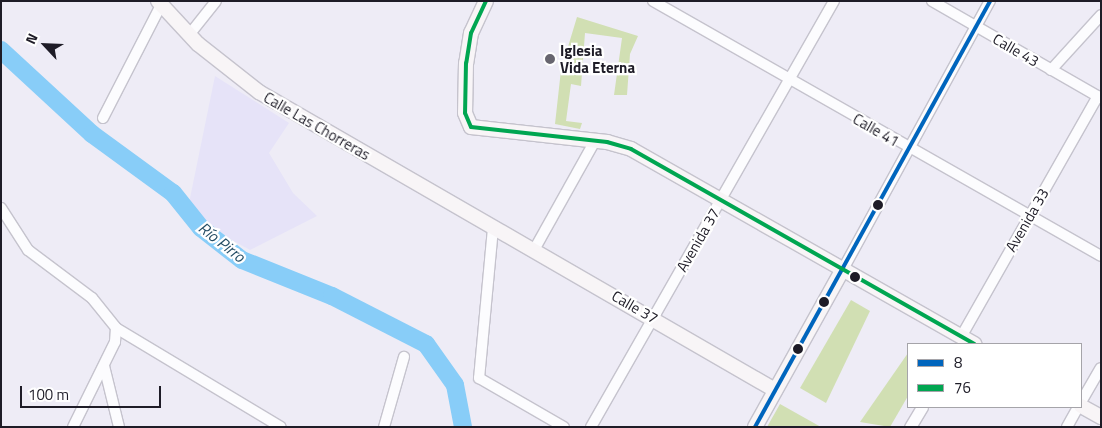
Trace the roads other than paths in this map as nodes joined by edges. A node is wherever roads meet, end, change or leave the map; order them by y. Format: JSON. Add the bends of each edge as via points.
{"nodes":[{"id":1,"x":216,"y":1,"type":"edge"},
{"id":2,"x":486,"y":1,"type":"edge"},
{"id":3,"x":653,"y":1,"type":"edge"},
{"id":4,"x":834,"y":1,"type":"edge"},
{"id":5,"x":932,"y":1,"type":"edge"},
{"id":6,"x":990,"y":1,"type":"edge"},
{"id":7,"x":160,"y":3,"type":"edge"},
{"id":8,"x":1101,"y":15,"type":"edge"},
{"id":9,"x":977,"y":26,"type":"junction"},
{"id":10,"x":189,"y":35,"type":"junction"},
{"id":11,"x":1051,"y":70,"type":"junction"},
{"id":12,"x":789,"y":80,"type":"junction"},
{"id":13,"x":1099,"y":97,"type":"edge"},
{"id":14,"x":103,"y":118,"type":"dead end"},
{"id":15,"x":594,"y":141,"type":"junction"},
{"id":16,"x":909,"y":149,"type":"junction"},
{"id":17,"x":721,"y":199,"type":"junction"},
{"id":18,"x":1,"y":208,"type":"edge"},
{"id":19,"x":1029,"y":216,"type":"junction"},
{"id":20,"x":493,"y":228,"type":"junction"},
{"id":21,"x":534,"y":250,"type":"junction"},
{"id":22,"x":1101,"y":256,"type":"edge"},
{"id":23,"x":842,"y":272,"type":"junction"},
{"id":24,"x":654,"y":318,"type":"junction"},
{"id":25,"x":116,"y":328,"type":"junction"},
{"id":26,"x":959,"y":341,"type":"edge"},
{"id":27,"x":404,"y":357,"type":"dead end"},
{"id":28,"x":104,"y":366,"type":"junction"},
{"id":29,"x":1101,"y":368,"type":"edge"},
{"id":30,"x":775,"y":390,"type":"junction"},
{"id":31,"x":1082,"y":401,"type":"edge"},
{"id":32,"x":1082,"y":406,"type":"edge"},
{"id":33,"x":921,"y":408,"type":"edge"},
{"id":34,"x":1078,"y":408,"type":"edge"},
{"id":35,"x":1101,"y":417,"type":"edge"},
{"id":36,"x":73,"y":427,"type":"edge"},
{"id":37,"x":119,"y":427,"type":"edge"},
{"id":38,"x":281,"y":427,"type":"edge"},
{"id":39,"x":384,"y":427,"type":"edge"},
{"id":40,"x":564,"y":427,"type":"edge"},
{"id":41,"x":591,"y":427,"type":"edge"},
{"id":42,"x":755,"y":427,"type":"edge"},
{"id":43,"x":910,"y":427,"type":"edge"},
{"id":44,"x":1067,"y":427,"type":"edge"}],
"edges":[{"from":1,"to":10,"type":"street"},
{"from":2,"to":15,"type":"main road","via":[[470,37],[465,113],[468,124],[475,129]]},
{"from":3,"to":12,"type":"street","name":"Calle 41"},
{"from":4,"to":12,"type":"street","name":"Avenida 37"},
{"from":5,"to":9,"type":"street","name":"Calle 43"},
{"from":6,"to":9,"type":"street"},
{"from":7,"to":10,"type":"main road","name":"Calle Las Chorreras"},
{"from":7,"to":14,"type":"street"},
{"from":8,"to":11,"type":"street"},
{"from":9,"to":11,"type":"street","name":"Calle 43"},
{"from":9,"to":16,"type":"street"},
{"from":10,"to":20,"type":"main road","name":"Calle Las Chorreras","via":[[259,92]]},
{"from":11,"to":13,"type":"street","name":"Calle 43"},
{"from":12,"to":16,"type":"street","name":"Calle 41"},
{"from":12,"to":17,"type":"street","name":"Avenida 37"},
{"from":13,"to":19,"type":"street","name":"Avenida 33"},
{"from":15,"to":17,"type":"main road","via":[[631,149]]},
{"from":15,"to":21,"type":"street"},
{"from":16,"to":19,"type":"street","name":"Calle 41"},
{"from":16,"to":23,"type":"street"},
{"from":17,"to":23,"type":"main road"},
{"from":17,"to":24,"type":"street","name":"Avenida 37"},
{"from":18,"to":25,"type":"street","via":[[28,250],[92,298]]},
{"from":19,"to":22,"type":"street","name":"Calle 41"},
{"from":19,"to":26,"type":"street","name":"Avenida 33"},
{"from":20,"to":21,"type":"main road","name":"Calle 37"},
{"from":20,"to":40,"type":"street","via":[[479,378]]},
{"from":21,"to":24,"type":"main road","name":"Calle 37"},
{"from":23,"to":26,"type":"main road"},
{"from":23,"to":30,"type":"main road"},
{"from":24,"to":30,"type":"main road","name":"Calle 37"},
{"from":24,"to":41,"type":"street","name":"Avenida 37"},
{"from":25,"to":28,"type":"street","via":[[115,342]]},
{"from":25,"to":38,"type":"street"},
{"from":27,"to":39,"type":"street"},
{"from":28,"to":36,"type":"street"},
{"from":28,"to":37,"type":"street"},
{"from":29,"to":31,"type":"street"},
{"from":30,"to":42,"type":"main road"},
{"from":32,"to":35,"type":"main road"},
{"from":33,"to":43,"type":"street"},
{"from":34,"to":44,"type":"street"}]}
